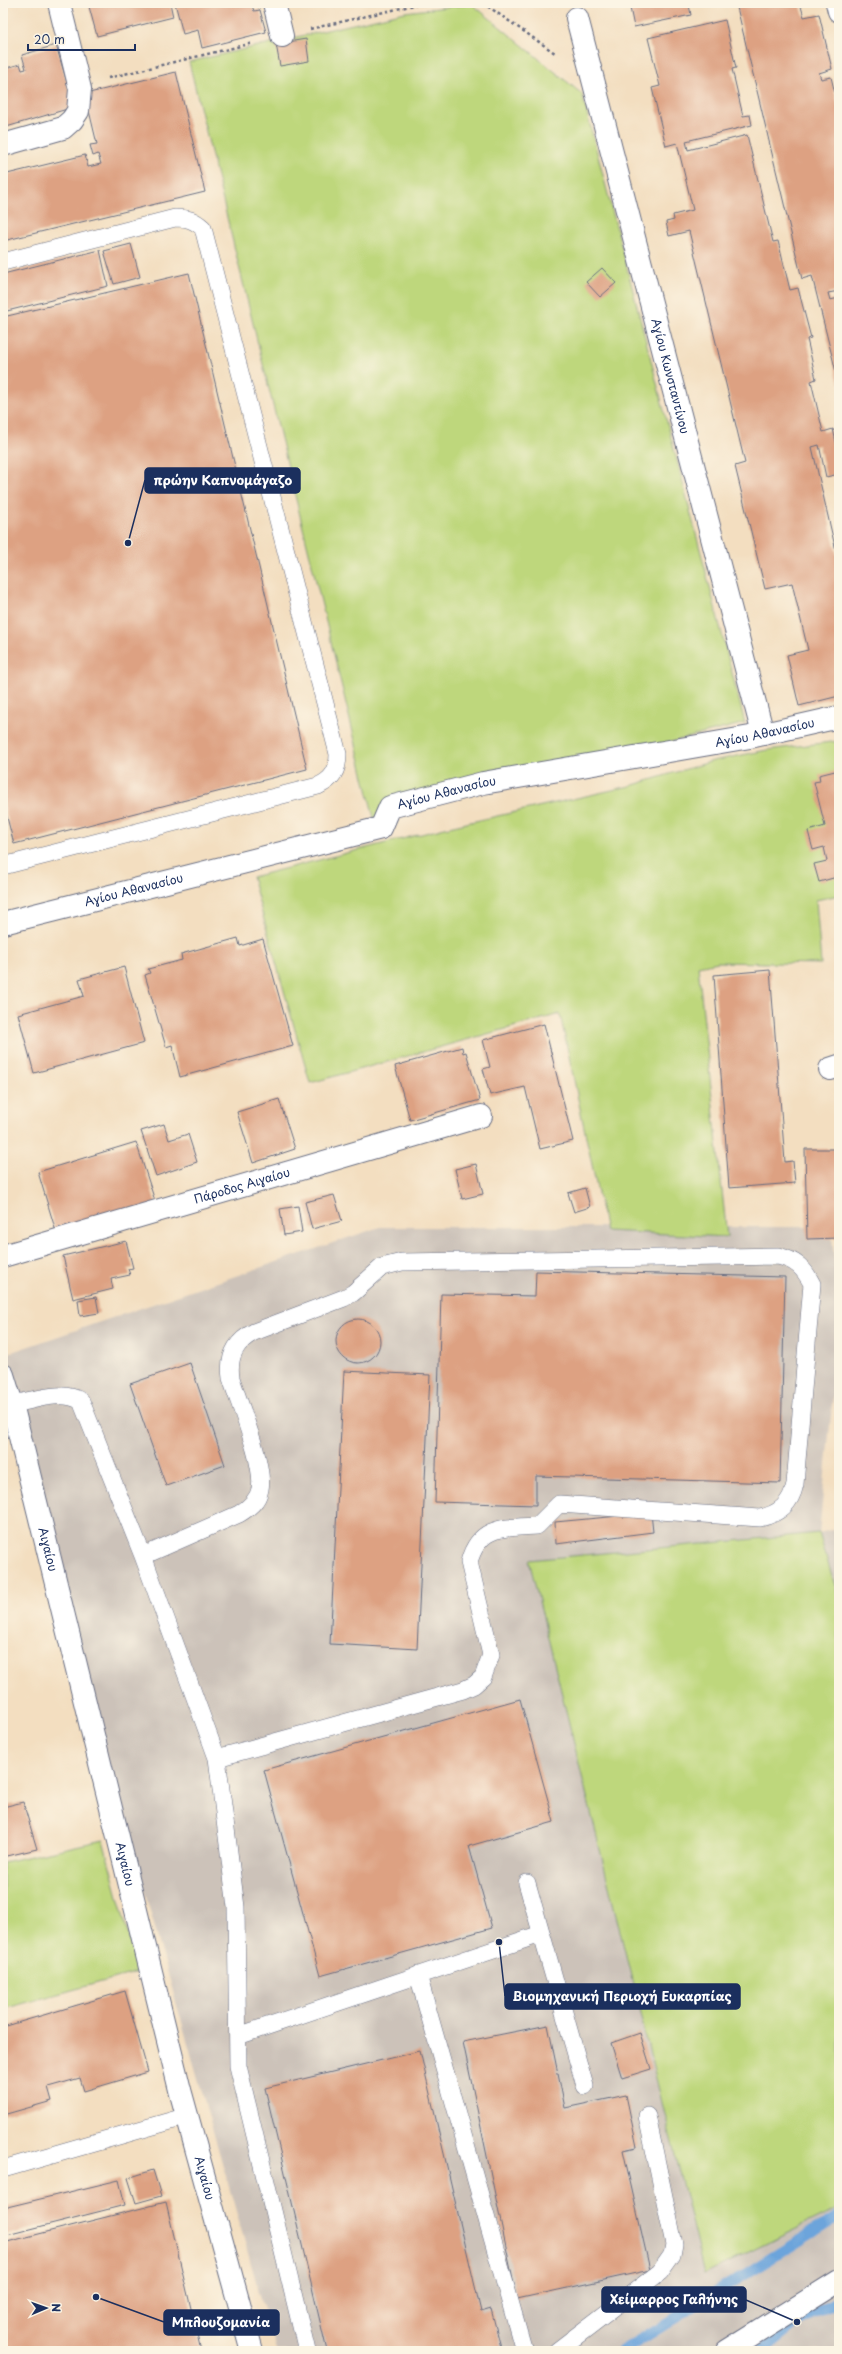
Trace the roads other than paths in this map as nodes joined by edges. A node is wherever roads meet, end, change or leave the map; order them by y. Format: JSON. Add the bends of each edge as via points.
{"nodes":[{"id":1,"x":59,"y":3,"type":"edge"},
{"id":2,"x":274,"y":3,"type":"edge"},
{"id":3,"x":837,"y":3,"type":"edge"},
{"id":4,"x":839,"y":11,"type":"edge"},
{"id":5,"x":577,"y":18,"type":"dead end"},
{"id":6,"x":282,"y":36,"type":"dead end"},
{"id":7,"x":3,"y":145,"type":"edge"},
{"id":8,"x":3,"y":262,"type":"edge"},
{"id":9,"x":839,"y":717,"type":"edge"},
{"id":10,"x":762,"y":734,"type":"junction"},
{"id":11,"x":3,"y":866,"type":"edge"},
{"id":12,"x":3,"y":923,"type":"edge"},
{"id":13,"x":481,"y":1116,"type":"dead end"},
{"id":14,"x":3,"y":1256,"type":"edge"},
{"id":15,"x":3,"y":1375,"type":"edge"},
{"id":16,"x":7,"y":1406,"type":"edge"},
{"id":17,"x":143,"y":1556,"type":"junction"},
{"id":18,"x":217,"y":1758,"type":"junction"},
{"id":19,"x":527,"y":1883,"type":"dead end"},
{"id":20,"x":541,"y":1934,"type":"junction"},
{"id":21,"x":418,"y":1975,"type":"junction"},
{"id":22,"x":238,"y":2036,"type":"junction"},
{"id":23,"x":585,"y":2086,"type":"dead end"},
{"id":24,"x":188,"y":2116,"type":"junction"},
{"id":25,"x":647,"y":2116,"type":"dead end"},
{"id":26,"x":3,"y":2169,"type":"edge"},
{"id":27,"x":839,"y":2281,"type":"edge"},
{"id":28,"x":252,"y":2351,"type":"edge"},
{"id":29,"x":307,"y":2351,"type":"edge"},
{"id":30,"x":524,"y":2351,"type":"edge"},
{"id":31,"x":558,"y":2351,"type":"edge"},
{"id":32,"x":727,"y":2351,"type":"edge"}],
"edges":[{"from":1,"to":7,"type":"street","via":[[80,88],[78,111],[72,120],[56,132]]},
{"from":2,"to":6,"type":"street"},
{"from":3,"to":4,"type":"street"},
{"from":5,"to":10,"type":"street","name":"Αγίου Κωνσταντίνου"},
{"from":8,"to":11,"type":"lane","via":[[175,218],[196,221],[203,228],[336,746],[338,764],[335,774],[328,782],[318,786]]},
{"from":9,"to":10,"type":"street","name":"Αγίου Αθανασίου"},
{"from":10,"to":12,"type":"street","name":"Αγίου Αθανασίου","via":[[482,783],[390,807],[381,828]]},
{"from":13,"to":14,"type":"street","name":"Πάροδος Αιγαίου"},
{"from":15,"to":16,"type":"street","name":"Αιγαίου"},
{"from":16,"to":17,"type":"lane","via":[[60,1396],[72,1396],[81,1401]]},
{"from":16,"to":24,"type":"street","name":"Αιγαίου"},
{"from":17,"to":18,"type":"lane"},
{"from":17,"to":18,"type":"lane","via":[[239,1514],[256,1500],[260,1490],[260,1469],[231,1378],[230,1361],[236,1346],[244,1337],[254,1332],[348,1296],[376,1271],[388,1264],[778,1256],[799,1264],[812,1284],[795,1484],[793,1495],[780,1511],[760,1518],[559,1504],[537,1526],[492,1531],[480,1538],[469,1562],[491,1655],[483,1677],[474,1685]]},
{"from":18,"to":22,"type":"lane","via":[[236,1907]]},
{"from":19,"to":20,"type":"lane"},
{"from":20,"to":21,"type":"lane"},
{"from":20,"to":23,"type":"lane"},
{"from":21,"to":22,"type":"lane"},
{"from":21,"to":30,"type":"lane"},
{"from":22,"to":29,"type":"lane","via":[[239,2071]]},
{"from":24,"to":26,"type":"lane"},
{"from":24,"to":28,"type":"street","name":"Αιγαίου"},
{"from":25,"to":31,"type":"lane","via":[[674,2234],[672,2255],[660,2272]]},
{"from":27,"to":32,"type":"street"}]}
